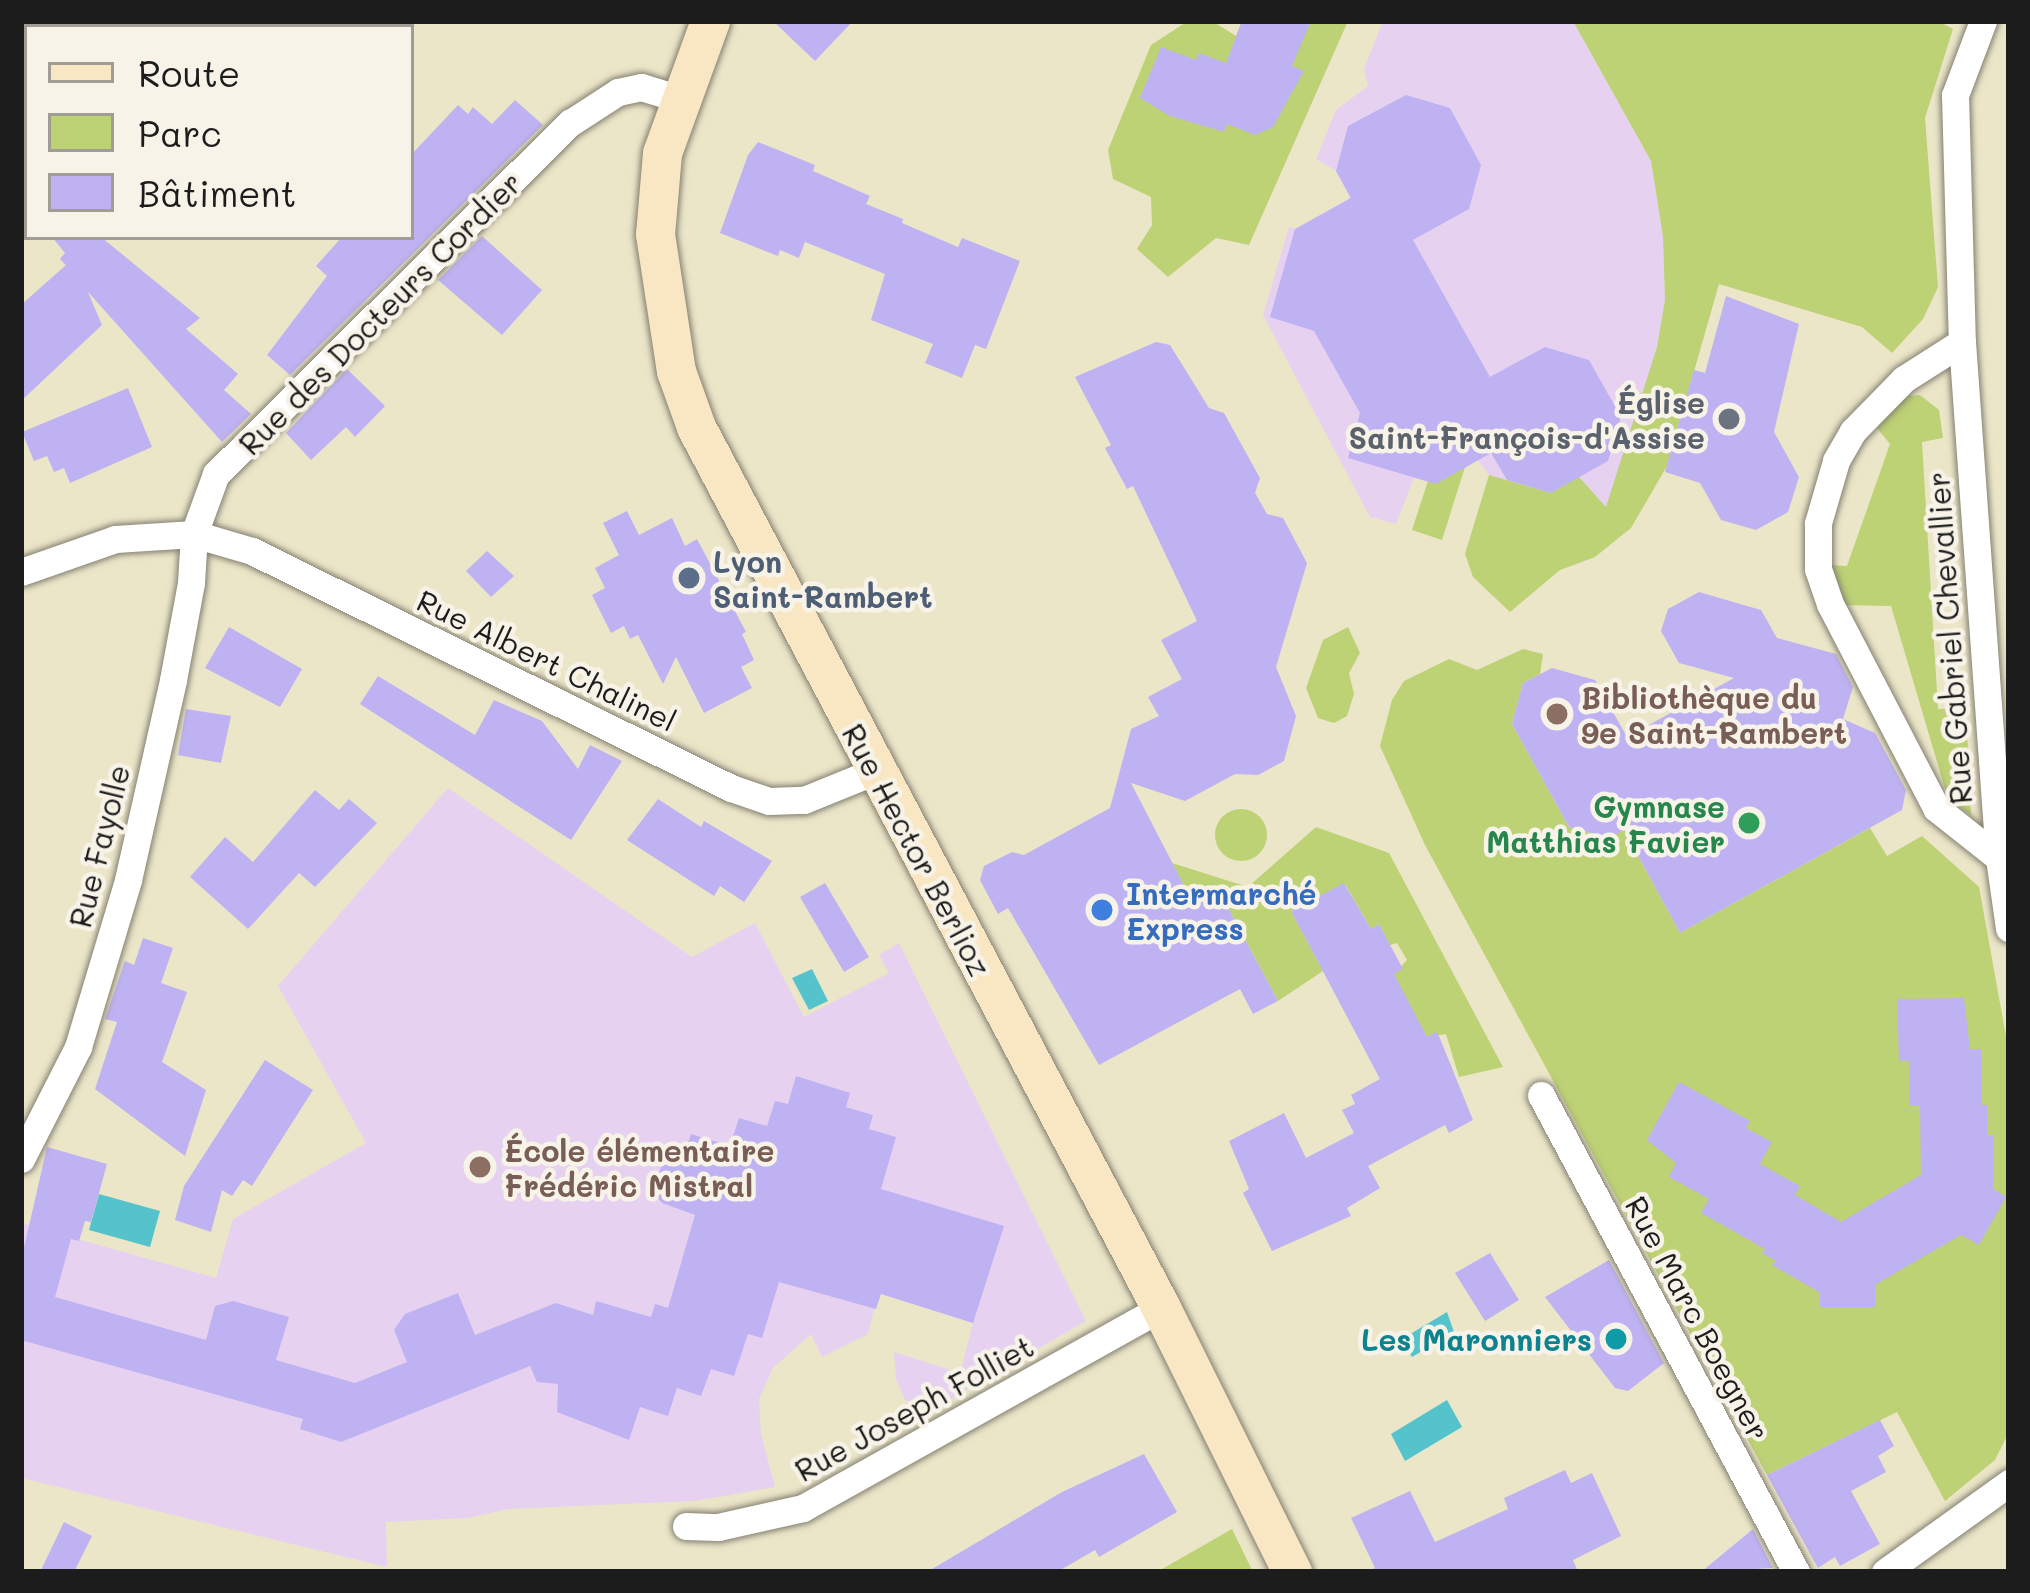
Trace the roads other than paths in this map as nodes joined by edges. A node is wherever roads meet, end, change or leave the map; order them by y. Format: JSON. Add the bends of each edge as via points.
{"nodes":[{"id":1,"x":710,"y":21,"type":"edge"},
{"id":2,"x":1983,"y":21,"type":"edge"},
{"id":3,"x":678,"y":98,"type":"junction"},
{"id":4,"x":1962,"y":342,"type":"junction"},
{"id":5,"x":194,"y":534,"type":"junction"},
{"id":6,"x":21,"y":572,"type":"edge"},
{"id":7,"x":875,"y":771,"type":"junction"},
{"id":8,"x":1999,"y":858,"type":"junction"},
{"id":9,"x":2009,"y":928,"type":"edge"},
{"id":10,"x":1541,"y":1095,"type":"dead end"},
{"id":11,"x":21,"y":1160,"type":"edge"},
{"id":12,"x":1161,"y":1308,"type":"junction"},
{"id":13,"x":2009,"y":1483,"type":"edge"},
{"id":14,"x":686,"y":1526,"type":"dead end"},
{"id":15,"x":1292,"y":1572,"type":"edge"},
{"id":16,"x":1796,"y":1572,"type":"edge"},
{"id":17,"x":1885,"y":1572,"type":"edge"}],
"edges":[{"from":1,"to":3,"type":"street"},
{"from":2,"to":4,"type":"street","name":"Rue Gabriel Chevallier","via":[[1955,95]]},
{"from":3,"to":5,"type":"street","name":"Rue des Docteurs Cordier","via":[[641,87],[601,99],[570,122],[216,474]]},
{"from":3,"to":7,"type":"street","name":"Rue Hector Berlioz","via":[[662,153],[655,234],[676,371],[696,427]]},
{"from":4,"to":8,"type":"street","name":"Rue Gabriel Chevallier"},
{"from":4,"to":8,"type":"street","via":[[1904,379],[1853,431],[1835,461],[1818,524],[1818,569],[1936,808]]},
{"from":5,"to":6,"type":"street","via":[[115,539]]},
{"from":5,"to":7,"type":"street","name":"Rue Albert Chalinel","via":[[252,551],[731,788],[769,801],[804,800]]},
{"from":5,"to":11,"type":"street","name":"Rue Fayolle","via":[[173,680],[128,880],[78,1047]]},
{"from":7,"to":12,"type":"street","name":"Rue Hector Berlioz"},
{"from":8,"to":9,"type":"street","name":"Rue Gabriel Chevallier"},
{"from":10,"to":16,"type":"street","name":"Rue Marc Boegner"},
{"from":12,"to":14,"type":"street","name":"Rue Joseph Folliet","via":[[803,1508]]},
{"from":12,"to":15,"type":"street","name":"Rue Hector Berlioz"},
{"from":13,"to":17,"type":"street"}]}
